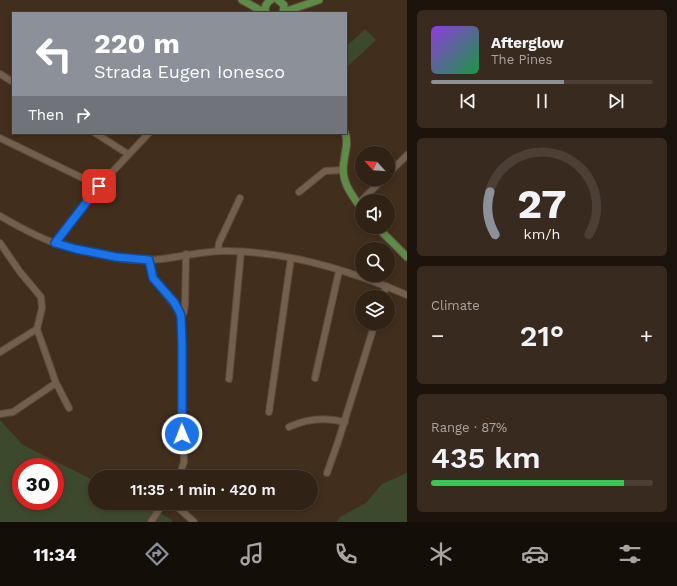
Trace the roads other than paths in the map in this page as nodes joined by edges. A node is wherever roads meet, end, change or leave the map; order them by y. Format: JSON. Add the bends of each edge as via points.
{"nodes":[{"id":1,"x":242,"y":0,"type":"edge"},
{"id":2,"x":271,"y":0,"type":"edge"},
{"id":3,"x":278,"y":0,"type":"edge"},
{"id":4,"x":319,"y":0,"type":"edge"},
{"id":5,"x":263,"y":12,"type":"edge"},
{"id":6,"x":265,"y":12,"type":"edge"},
{"id":7,"x":284,"y":12,"type":"edge"},
{"id":8,"x":0,"y":74,"type":"edge"},
{"id":9,"x":12,"y":81,"type":"edge"},
{"id":10,"x":97,"y":134,"type":"edge"},
{"id":11,"x":148,"y":134,"type":"edge"},
{"id":12,"x":345,"y":134,"type":"edge"},
{"id":13,"x":0,"y":138,"type":"edge"},
{"id":14,"x":128,"y":154,"type":"junction"},
{"id":15,"x":407,"y":155,"type":"edge"},
{"id":16,"x":395,"y":167,"type":"edge"},
{"id":17,"x":343,"y":170,"type":"junction"},
{"id":18,"x":99,"y":186,"type":"junction"},
{"id":19,"x":377,"y":186,"type":"edge"},
{"id":20,"x":299,"y":192,"type":"dead end"},
{"id":21,"x":370,"y":194,"type":"edge"},
{"id":22,"x":240,"y":198,"type":"dead end"},
{"id":23,"x":355,"y":199,"type":"edge"},
{"id":24,"x":0,"y":216,"type":"edge"},
{"id":25,"x":384,"y":234,"type":"edge"},
{"id":26,"x":0,"y":243,"type":"edge"},
{"id":27,"x":55,"y":243,"type":"junction"},
{"id":28,"x":218,"y":251,"type":"junction"},
{"id":29,"x":241,"y":252,"type":"junction"},
{"id":30,"x":186,"y":254,"type":"junction"},
{"id":31,"x":407,"y":257,"type":"edge"},
{"id":32,"x":291,"y":258,"type":"junction"},
{"id":33,"x":149,"y":260,"type":"junction"},
{"id":34,"x":338,"y":272,"type":"junction"},
{"id":35,"x":386,"y":286,"type":"junction"},
{"id":36,"x":385,"y":290,"type":"edge"},
{"id":37,"x":407,"y":295,"type":"edge"},
{"id":38,"x":181,"y":317,"type":"junction"},
{"id":39,"x":37,"y":329,"type":"junction"},
{"id":40,"x":373,"y":330,"type":"edge"},
{"id":41,"x":320,"y":340,"type":"dead end"},
{"id":42,"x":0,"y":352,"type":"edge"},
{"id":43,"x":315,"y":378,"type":"dead end"},
{"id":44,"x":229,"y":379,"type":"dead end"},
{"id":45,"x":56,"y":383,"type":"junction"},
{"id":46,"x":69,"y":408,"type":"dead end"},
{"id":47,"x":269,"y":412,"type":"dead end"},
{"id":48,"x":0,"y":414,"type":"edge"},
{"id":49,"x":345,"y":422,"type":"junction"},
{"id":50,"x":290,"y":427,"type":"dead end"},
{"id":51,"x":182,"y":470,"type":"edge"},
{"id":52,"x":327,"y":473,"type":"dead end"},
{"id":53,"x":159,"y":510,"type":"edge"},
{"id":54,"x":181,"y":510,"type":"edge"},
{"id":55,"x":151,"y":522,"type":"edge"},
{"id":56,"x":194,"y":522,"type":"edge"}],
"edges":[{"from":1,"to":5,"type":"main road"},
{"from":2,"to":6,"type":"main road","via":[[266,4]]},
{"from":3,"to":7,"type":"main road","via":[[284,6]]},
{"from":4,"to":7,"type":"main road"},
{"from":8,"to":9,"type":"street"},
{"from":10,"to":14,"type":"street"},
{"from":11,"to":14,"type":"street"},
{"from":12,"to":17,"type":"main road","via":[[347,142]]},
{"from":13,"to":18,"type":"street"},
{"from":14,"to":18,"type":"street"},
{"from":15,"to":16,"type":"street"},
{"from":17,"to":20,"type":"street","via":[[325,171]]},
{"from":17,"to":23,"type":"main road","via":[[347,188]]},
{"from":18,"to":27,"type":"street"},
{"from":19,"to":21,"type":"street"},
{"from":22,"to":28,"type":"street"},
{"from":24,"to":27,"type":"street"},
{"from":25,"to":31,"type":"main road"},
{"from":26,"to":39,"type":"street","via":[[41,297]]},
{"from":27,"to":33,"type":"street","via":[[116,257]]},
{"from":28,"to":29,"type":"street"},
{"from":28,"to":30,"type":"street"},
{"from":29,"to":32,"type":"street"},
{"from":29,"to":44,"type":"street"},
{"from":30,"to":33,"type":"street"},
{"from":30,"to":38,"type":"street","via":[[185,304]]},
{"from":32,"to":34,"type":"street"},
{"from":32,"to":47,"type":"street"},
{"from":33,"to":38,"type":"street","via":[[153,278],[174,302]]},
{"from":34,"to":35,"type":"street"},
{"from":34,"to":41,"type":"street"},
{"from":34,"to":43,"type":"street"},
{"from":35,"to":36,"type":"street"},
{"from":35,"to":37,"type":"street"},
{"from":38,"to":51,"type":"street","via":[[184,462]]},
{"from":39,"to":42,"type":"street"},
{"from":39,"to":45,"type":"street"},
{"from":40,"to":49,"type":"street"},
{"from":45,"to":46,"type":"street"},
{"from":45,"to":48,"type":"street","via":[[13,412]]},
{"from":49,"to":50,"type":"street","via":[[330,419],[307,420]]},
{"from":49,"to":52,"type":"street"},
{"from":53,"to":55,"type":"street"},
{"from":54,"to":56,"type":"street"}]}
